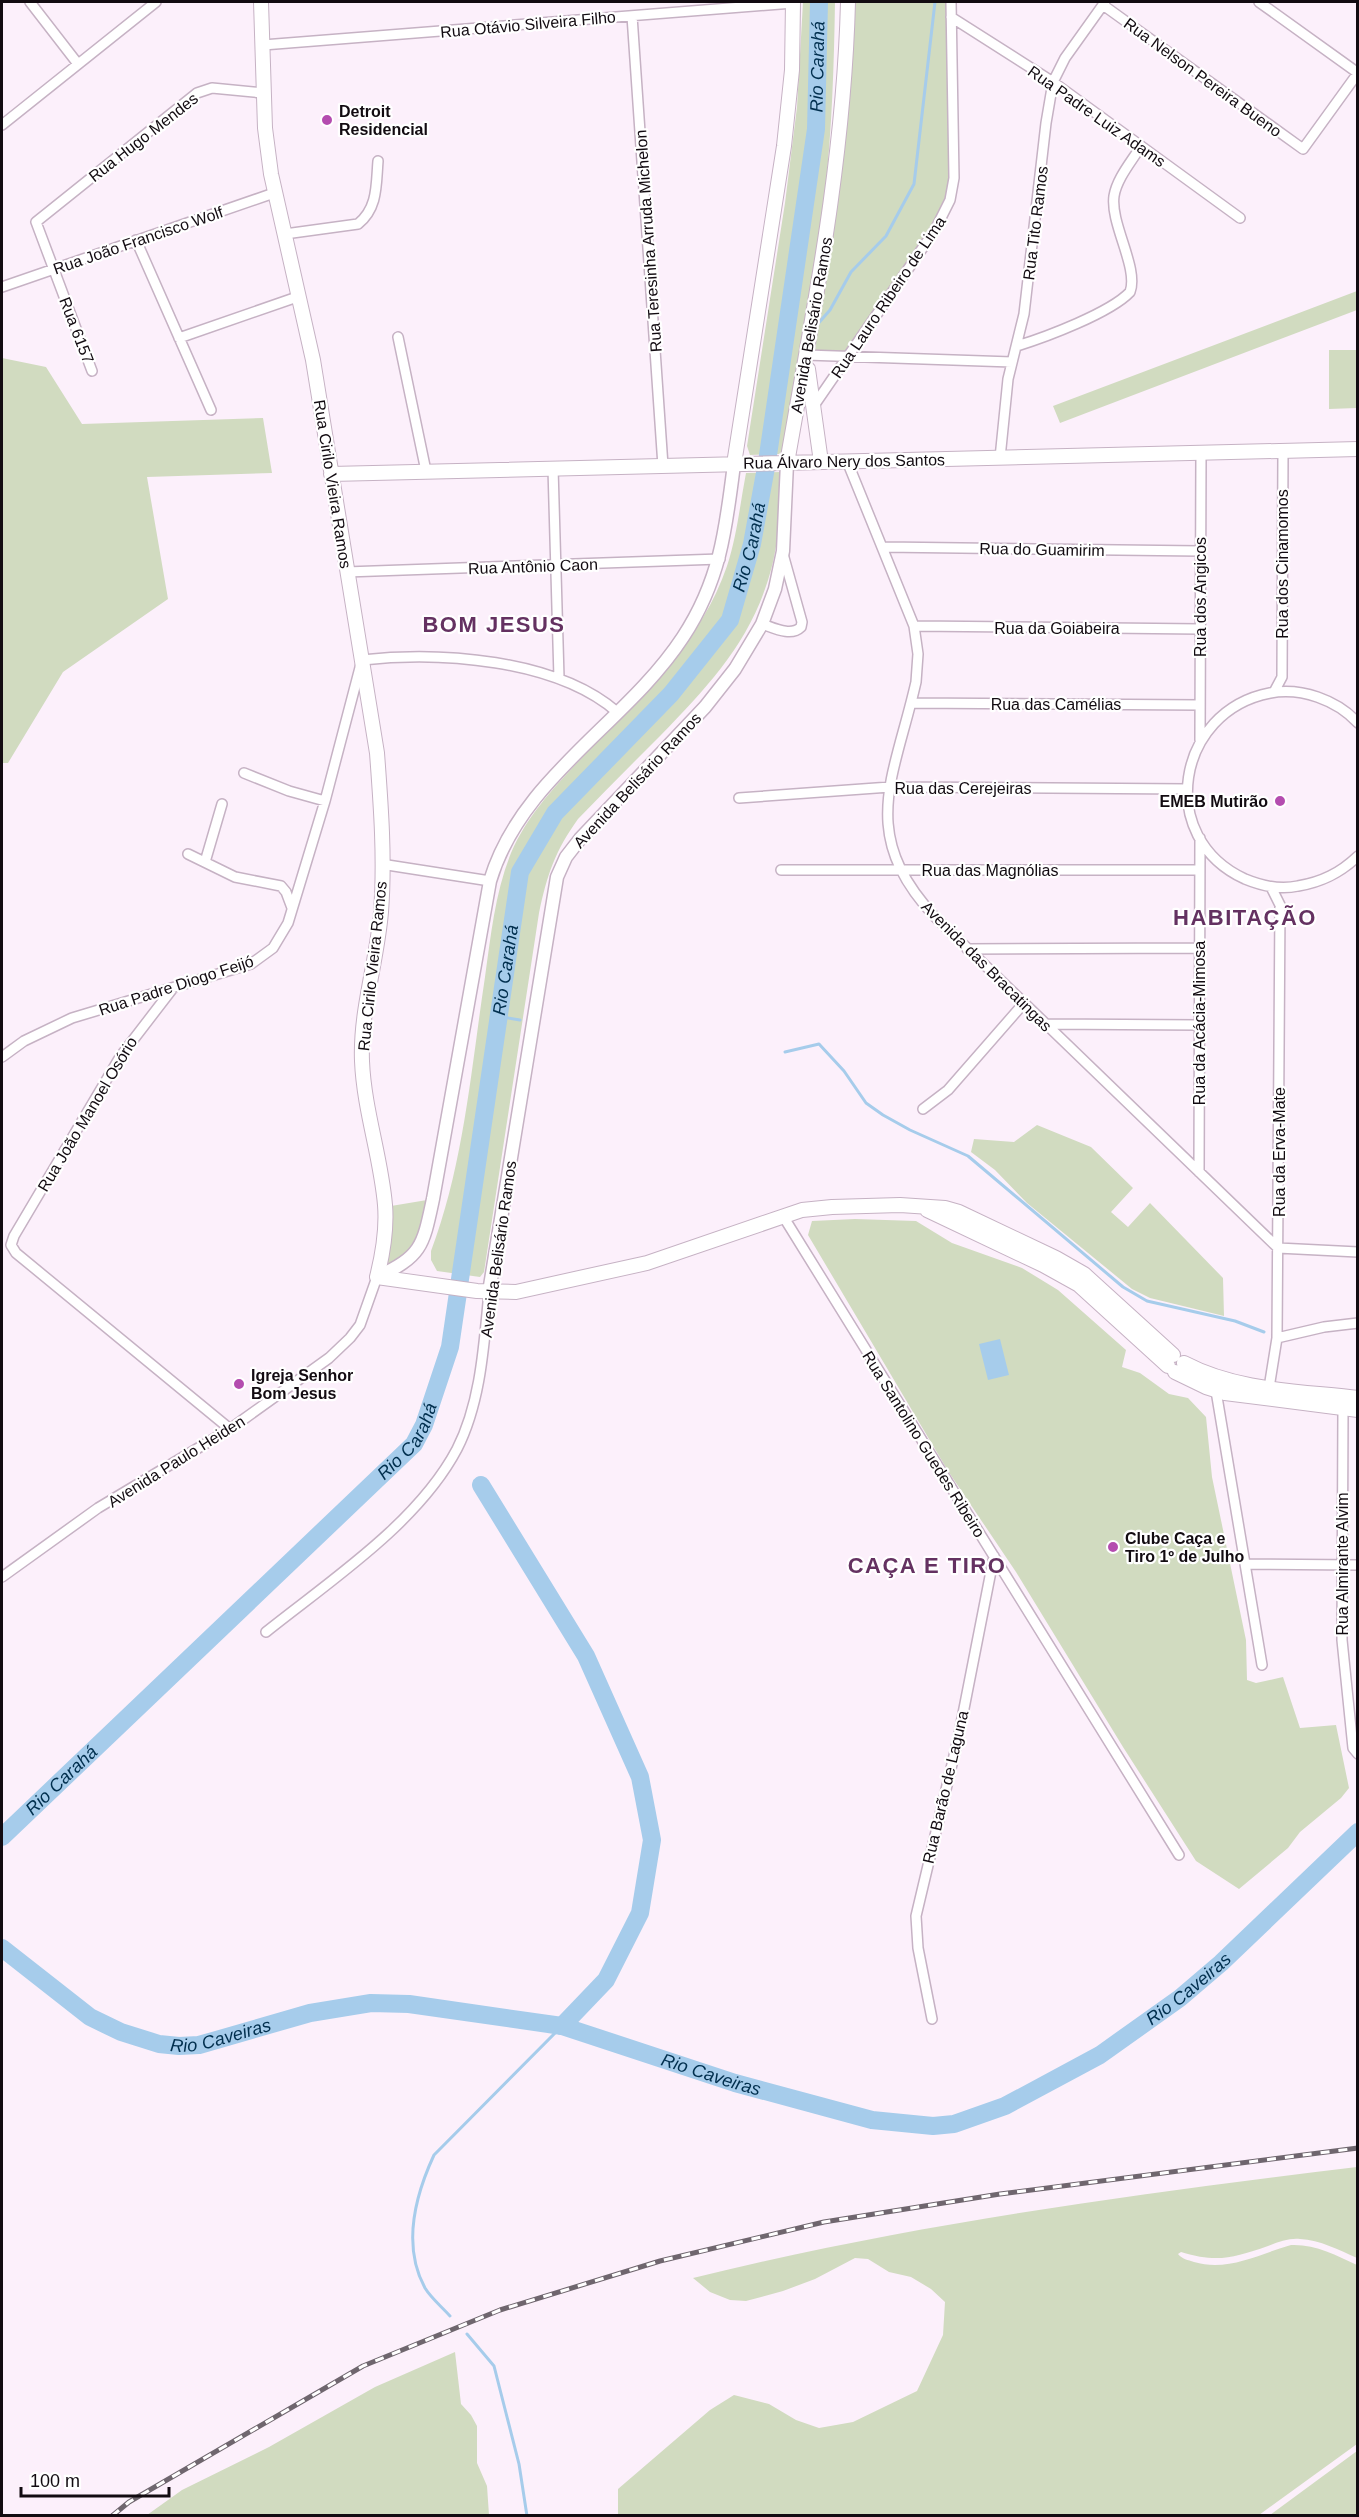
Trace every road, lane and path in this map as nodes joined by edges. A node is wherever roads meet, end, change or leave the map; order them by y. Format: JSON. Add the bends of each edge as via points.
{"nodes":[{"id":1,"x":30,"y":2,"type":"edge"},
{"id":2,"x":156,"y":2,"type":"edge"},
{"id":3,"x":261,"y":2,"type":"edge"},
{"id":4,"x":793,"y":2,"type":"edge"},
{"id":5,"x":848,"y":2,"type":"edge"},
{"id":6,"x":951,"y":2,"type":"edge"},
{"id":7,"x":1259,"y":2,"type":"edge"},
{"id":8,"x":774,"y":3,"type":"edge"},
{"id":9,"x":1104,"y":3,"type":"edge"},
{"id":10,"x":632,"y":16,"type":"junction"},
{"id":11,"x":951,"y":17,"type":"junction"},
{"id":12,"x":262,"y":45,"type":"junction"},
{"id":13,"x":78,"y":64,"type":"junction"},
{"id":14,"x":1358,"y":73,"type":"edge"},
{"id":15,"x":1053,"y":82,"type":"junction"},
{"id":16,"x":263,"y":93,"type":"junction"},
{"id":17,"x":2,"y":125,"type":"edge"},
{"id":18,"x":1141,"y":146,"type":"junction"},
{"id":19,"x":378,"y":161,"type":"dead end"},
{"id":20,"x":274,"y":193,"type":"junction"},
{"id":21,"x":1240,"y":218,"type":"dead end"},
{"id":22,"x":36,"y":222,"type":"joint"},
{"id":23,"x":285,"y":234,"type":"junction"},
{"id":24,"x":136,"y":240,"type":"junction"},
{"id":25,"x":53,"y":269,"type":"junction"},
{"id":26,"x":2,"y":287,"type":"edge"},
{"id":27,"x":300,"y":296,"type":"junction"},
{"id":28,"x":398,"y":337,"type":"dead end"},
{"id":29,"x":179,"y":338,"type":"junction"},
{"id":30,"x":1017,"y":346,"type":"junction"},
{"id":31,"x":806,"y":355,"type":"junction"},
{"id":32,"x":850,"y":356,"type":"junction"},
{"id":33,"x":1012,"y":362,"type":"junction"},
{"id":34,"x":92,"y":371,"type":"dead end"},
{"id":35,"x":813,"y":407,"type":"junction"},
{"id":36,"x":211,"y":410,"type":"dead end"},
{"id":37,"x":1358,"y":449,"type":"edge"},
{"id":38,"x":1283,"y":451,"type":"junction"},
{"id":39,"x":1201,"y":453,"type":"junction"},
{"id":40,"x":1000,"y":458,"type":"junction"},
{"id":41,"x":847,"y":461,"type":"junction"},
{"id":42,"x":821,"y":462,"type":"junction"},
{"id":43,"x":784,"y":463,"type":"junction"},
{"id":44,"x":734,"y":464,"type":"junction"},
{"id":45,"x":663,"y":466,"type":"junction"},
{"id":46,"x":553,"y":468,"type":"junction"},
{"id":47,"x":426,"y":471,"type":"junction"},
{"id":48,"x":331,"y":474,"type":"junction"},
{"id":49,"x":884,"y":547,"type":"junction"},
{"id":50,"x":783,"y":551,"type":"junction"},
{"id":51,"x":1200,"y":551,"type":"junction"},
{"id":52,"x":720,"y":560,"type":"junction"},
{"id":53,"x":556,"y":565,"type":"junction"},
{"id":54,"x":346,"y":572,"type":"junction"},
{"id":55,"x":762,"y":624,"type":"junction"},
{"id":56,"x":914,"y":626,"type":"junction"},
{"id":57,"x":1200,"y":629,"type":"junction"},
{"id":58,"x":362,"y":660,"type":"junction"},
{"id":59,"x":1282,"y":677,"type":"junction"},
{"id":60,"x":559,"y":678,"type":"junction"},
{"id":61,"x":1274,"y":692,"type":"junction"},
{"id":62,"x":1291,"y":692,"type":"junction"},
{"id":63,"x":911,"y":703,"type":"junction"},
{"id":64,"x":1200,"y":705,"type":"junction"},
{"id":65,"x":617,"y":712,"type":"junction"},
{"id":66,"x":1358,"y":723,"type":"edge"},
{"id":67,"x":1200,"y":740,"type":"junction"},
{"id":68,"x":244,"y":773,"type":"dead end"},
{"id":69,"x":890,"y":787,"type":"junction"},
{"id":70,"x":1187,"y":789,"type":"junction"},
{"id":71,"x":739,"y":798,"type":"dead end"},
{"id":72,"x":325,"y":801,"type":"junction"},
{"id":73,"x":222,"y":804,"type":"dead end"},
{"id":74,"x":1200,"y":838,"type":"junction"},
{"id":75,"x":188,"y":854,"type":"dead end"},
{"id":76,"x":1358,"y":855,"type":"edge"},
{"id":77,"x":205,"y":862,"type":"junction"},
{"id":78,"x":381,"y":864,"type":"junction"},
{"id":79,"x":781,"y":870,"type":"dead end"},
{"id":80,"x":900,"y":870,"type":"junction"},
{"id":81,"x":1200,"y":870,"type":"junction"},
{"id":82,"x":490,"y":881,"type":"junction"},
{"id":83,"x":1271,"y":887,"type":"junction"},
{"id":84,"x":1290,"y":888,"type":"junction"},
{"id":85,"x":1280,"y":905,"type":"junction"},
{"id":86,"x":292,"y":908,"type":"junction"},
{"id":87,"x":1199,"y":948,"type":"junction"},
{"id":88,"x":967,"y":949,"type":"junction"},
{"id":89,"x":173,"y":988,"type":"junction"},
{"id":90,"x":1024,"y":1003,"type":"junction"},
{"id":91,"x":1046,"y":1024,"type":"junction"},
{"id":92,"x":1199,"y":1025,"type":"junction"},
{"id":93,"x":2,"y":1057,"type":"edge"},
{"id":94,"x":923,"y":1109,"type":"dead end"},
{"id":95,"x":1199,"y":1172,"type":"junction"},
{"id":96,"x":783,"y":1216,"type":"junction"},
{"id":97,"x":1278,"y":1248,"type":"junction"},
{"id":98,"x":1358,"y":1252,"type":"edge"},
{"id":99,"x":377,"y":1277,"type":"junction"},
{"id":100,"x":483,"y":1291,"type":"junction"},
{"id":101,"x":1358,"y":1323,"type":"edge"},
{"id":102,"x":1278,"y":1338,"type":"junction"},
{"id":103,"x":1175,"y":1364,"type":"junction"},
{"id":104,"x":1216,"y":1391,"type":"junction"},
{"id":105,"x":1268,"y":1393,"type":"junction"},
{"id":106,"x":1358,"y":1398,"type":"edge"},
{"id":107,"x":1350,"y":1409,"type":"edge"},
{"id":108,"x":230,"y":1429,"type":"junction"},
{"id":109,"x":994,"y":1556,"type":"junction"},
{"id":110,"x":1245,"y":1564,"type":"junction"},
{"id":111,"x":1342,"y":1565,"type":"junction"},
{"id":112,"x":1358,"y":1565,"type":"edge"},
{"id":113,"x":2,"y":1576,"type":"edge"},
{"id":114,"x":266,"y":1632,"type":"dead end"},
{"id":115,"x":1262,"y":1665,"type":"dead end"},
{"id":116,"x":1358,"y":1754,"type":"edge"},
{"id":117,"x":1179,"y":1855,"type":"dead end"},
{"id":118,"x":932,"y":2019,"type":"dead end"}],
"edges":[{"from":1,"to":13,"type":"street"},
{"from":2,"to":13,"type":"street"},
{"from":3,"to":12,"type":"main road","name":"Rua Cirilo Vieira Ramos"},
{"from":4,"to":8,"type":"street","name":"Rua Otávio Silveira Filho"},
{"from":4,"to":44,"type":"main road","via":[[792,69],[784,146]]},
{"from":5,"to":31,"type":"main road","name":"Avenida Belisário Ramos","via":[[837,166]]},
{"from":6,"to":11,"type":"street","name":"Rua Lauro Ribeiro de Lima"},
{"from":7,"to":14,"type":"street"},
{"from":8,"to":10,"type":"street","name":"Rua Otávio Silveira Filho"},
{"from":9,"to":14,"type":"street","name":"Rua Nelson Pereira Bueno","via":[[1303,149]]},
{"from":9,"to":15,"type":"street","name":"Rua Tito Ramos"},
{"from":10,"to":12,"type":"street","name":"Rua Otávio Silveira Filho"},
{"from":10,"to":45,"type":"street","name":"Rua Teresinha Arruda Michelon"},
{"from":11,"to":15,"type":"street","name":"Rua Padre Luiz Adams"},
{"from":11,"to":32,"type":"street","name":"Rua Lauro Ribeiro de Lima","via":[[955,158],[950,200],[935,230]]},
{"from":12,"to":16,"type":"main road","name":"Rua Cirilo Vieira Ramos"},
{"from":13,"to":17,"type":"street"},
{"from":15,"to":18,"type":"street","name":"Rua Padre Luiz Adams"},
{"from":15,"to":30,"type":"street","name":"Rua Tito Ramos"},
{"from":16,"to":20,"type":"main road","name":"Rua Cirilo Vieira Ramos"},
{"from":16,"to":22,"type":"street","name":"Rua Hugo Mendes","via":[[212,88],[197,93]]},
{"from":18,"to":21,"type":"street","name":"Rua Padre Luiz Adams"},
{"from":18,"to":30,"type":"street","via":[[1114,195],[1131,278],[1130,292],[1064,329]]},
{"from":19,"to":23,"type":"street","via":[[373,206],[357,225]]},
{"from":20,"to":23,"type":"main road","name":"Rua Cirilo Vieira Ramos"},
{"from":20,"to":24,"type":"street","name":"Rua João Francisco Wolf"},
{"from":22,"to":25,"type":"street","name":"Rua 6157"},
{"from":23,"to":27,"type":"main road","name":"Rua Cirilo Vieira Ramos"},
{"from":24,"to":25,"type":"street","name":"Rua João Francisco Wolf"},
{"from":24,"to":29,"type":"street"},
{"from":25,"to":26,"type":"street","name":"Rua João Francisco Wolf"},
{"from":25,"to":34,"type":"street","name":"Rua 6157"},
{"from":27,"to":29,"type":"street"},
{"from":27,"to":48,"type":"main road","name":"Rua Cirilo Vieira Ramos"},
{"from":28,"to":47,"type":"street"},
{"from":29,"to":36,"type":"street"},
{"from":30,"to":33,"type":"street","name":"Rua Tito Ramos"},
{"from":31,"to":32,"type":"street"},
{"from":31,"to":35,"type":"main road"},
{"from":31,"to":43,"type":"main road","name":"Avenida Belisário Ramos"},
{"from":32,"to":33,"type":"street"},
{"from":32,"to":35,"type":"street","name":"Rua Lauro Ribeiro de Lima"},
{"from":33,"to":40,"type":"street","name":"Rua Tito Ramos"},
{"from":35,"to":42,"type":"main road"},
{"from":37,"to":38,"type":"main road","name":"Rua Álvaro Nery dos Santos"},
{"from":38,"to":39,"type":"main road","name":"Rua Álvaro Nery dos Santos"},
{"from":38,"to":59,"type":"street","name":"Rua dos Cinamomos"},
{"from":39,"to":40,"type":"main road","name":"Rua Álvaro Nery dos Santos"},
{"from":39,"to":51,"type":"street","name":"Rua dos Angicos"},
{"from":40,"to":41,"type":"main road","name":"Rua Álvaro Nery dos Santos"},
{"from":41,"to":42,"type":"main road","name":"Rua Álvaro Nery dos Santos"},
{"from":41,"to":49,"type":"street","name":"Avenida das Bracatingas"},
{"from":42,"to":43,"type":"main road","name":"Rua Álvaro Nery dos Santos"},
{"from":43,"to":44,"type":"main road","name":"Rua Álvaro Nery dos Santos"},
{"from":43,"to":50,"type":"street","name":"Avenida Belisário Ramos"},
{"from":44,"to":45,"type":"main road","name":"Rua Álvaro Nery dos Santos"},
{"from":44,"to":52,"type":"street"},
{"from":45,"to":46,"type":"main road","name":"Rua Álvaro Nery dos Santos"},
{"from":46,"to":47,"type":"main road","name":"Rua Álvaro Nery dos Santos"},
{"from":46,"to":53,"type":"street"},
{"from":47,"to":48,"type":"main road","name":"Rua Álvaro Nery dos Santos"},
{"from":48,"to":54,"type":"main road","name":"Rua Cirilo Vieira Ramos"},
{"from":49,"to":51,"type":"street","name":"Rua do Guamirim"},
{"from":49,"to":56,"type":"street","name":"Avenida das Bracatingas"},
{"from":50,"to":55,"type":"street","name":"Avenida Belisário Ramos"},
{"from":50,"to":55,"type":"street","via":[[801,627],[788,632]]},
{"from":51,"to":57,"type":"street","name":"Rua dos Angicos"},
{"from":52,"to":53,"type":"street","name":"Rua Antônio Caon"},
{"from":52,"to":65,"type":"street","via":[[705,600],[683,638]]},
{"from":53,"to":54,"type":"street","name":"Rua Antônio Caon"},
{"from":53,"to":60,"type":"street"},
{"from":54,"to":58,"type":"main road","name":"Rua Cirilo Vieira Ramos"},
{"from":55,"to":100,"type":"street","name":"Avenida Belisário Ramos","via":[[722,686],[580,839],[557,878]]},
{"from":56,"to":57,"type":"street","name":"Rua da Goiabeira"},
{"from":56,"to":63,"type":"street","name":"Avenida das Bracatingas","via":[[918,666]]},
{"from":57,"to":64,"type":"street","name":"Rua dos Angicos"},
{"from":58,"to":60,"type":"street","via":[[424,656],[468,660]]},
{"from":58,"to":72,"type":"street","name":"Rua Padre Diogo Feijó"},
{"from":58,"to":78,"type":"main road","name":"Rua Cirilo Vieira Ramos","via":[[377,753]]},
{"from":59,"to":61,"type":"street","name":"Rua dos Cinamomos"},
{"from":59,"to":62,"type":"street"},
{"from":60,"to":65,"type":"street","via":[[586,689]]},
{"from":61,"to":62,"type":"street"},
{"from":61,"to":67,"type":"street","via":[[1232,708]]},
{"from":62,"to":66,"type":"street","via":[[1325,700]]},
{"from":63,"to":64,"type":"street","name":"Rua das Camélias"},
{"from":63,"to":69,"type":"street","name":"Avenida das Bracatingas"},
{"from":64,"to":67,"type":"street","name":"Rua dos Angicos"},
{"from":65,"to":82,"type":"street","via":[[518,819]]},
{"from":67,"to":70,"type":"street","via":[[1190,764]]},
{"from":68,"to":72,"type":"street"},
{"from":69,"to":70,"type":"street","name":"Rua das Cerejeiras"},
{"from":69,"to":71,"type":"street","name":"Rua das Cerejeiras"},
{"from":69,"to":80,"type":"street","name":"Avenida das Bracatingas","via":[[888,828]]},
{"from":70,"to":74,"type":"street","via":[[1188,806]]},
{"from":72,"to":86,"type":"street","name":"Rua Padre Diogo Feijó"},
{"from":73,"to":77,"type":"street"},
{"from":74,"to":81,"type":"street","name":"Rua da Acácia-Mimosa"},
{"from":74,"to":83,"type":"street","via":[[1230,870]]},
{"from":75,"to":77,"type":"street"},
{"from":76,"to":84,"type":"street","via":[[1345,868],[1319,882]]},
{"from":77,"to":86,"type":"street","via":[[236,877],[281,886]]},
{"from":78,"to":82,"type":"street"},
{"from":78,"to":99,"type":"main road","name":"Rua Cirilo Vieira Ramos","via":[[379,935],[362,1059],[385,1207],[384,1249]]},
{"from":79,"to":80,"type":"street","name":"Rua das Magnólias"},
{"from":80,"to":81,"type":"street","name":"Rua das Magnólias"},
{"from":80,"to":88,"type":"street","name":"Avenida das Bracatingas","via":[[922,903]]},
{"from":81,"to":87,"type":"street","name":"Rua da Acácia-Mimosa"},
{"from":82,"to":99,"type":"street","via":[[424,1235],[412,1257]]},
{"from":83,"to":84,"type":"street"},
{"from":83,"to":85,"type":"street","name":"Rua da Erva-Mate"},
{"from":84,"to":85,"type":"street"},
{"from":85,"to":97,"type":"street","name":"Rua da Erva-Mate"},
{"from":86,"to":89,"type":"street","name":"Rua Padre Diogo Feijó","via":[[282,935],[264,956]]},
{"from":87,"to":88,"type":"street"},
{"from":87,"to":92,"type":"street","name":"Rua da Acácia-Mimosa"},
{"from":88,"to":90,"type":"street","name":"Avenida das Bracatingas"},
{"from":89,"to":93,"type":"street","name":"Rua Padre Diogo Feijó","via":[[72,1018],[24,1041]]},
{"from":89,"to":108,"type":"street","name":"Rua João Manoel Osório","via":[[120,1057],[11,1245]]},
{"from":90,"to":91,"type":"street","name":"Avenida das Bracatingas"},
{"from":90,"to":94,"type":"street","via":[[948,1090]]},
{"from":91,"to":92,"type":"street"},
{"from":91,"to":95,"type":"street","name":"Avenida das Bracatingas"},
{"from":92,"to":95,"type":"street","name":"Rua da Acácia-Mimosa"},
{"from":95,"to":97,"type":"street","name":"Avenida das Bracatingas"},
{"from":96,"to":100,"type":"main road","via":[[618,1271],[526,1291]]},
{"from":96,"to":103,"type":"main road","via":[[832,1207],[917,1206],[1079,1285]]},
{"from":96,"to":109,"type":"street","name":"Rua Santolino Guedes Ribeiro"},
{"from":97,"to":98,"type":"street"},
{"from":97,"to":102,"type":"street","name":"Rua da Erva-Mate"},
{"from":99,"to":100,"type":"main road"},
{"from":99,"to":108,"type":"street","name":"Avenida Paulo Heiden","via":[[360,1325],[339,1349]]},
{"from":100,"to":114,"type":"street","name":"Avenida Belisário Ramos","via":[[484,1345],[475,1393],[458,1447],[444,1471],[394,1527]]},
{"from":101,"to":102,"type":"street"},
{"from":102,"to":105,"type":"street","name":"Rua da Erva-Mate"},
{"from":103,"to":104,"type":"main road"},
{"from":103,"to":105,"type":"main road"},
{"from":104,"to":105,"type":"main road"},
{"from":104,"to":110,"type":"street"},
{"from":105,"to":106,"type":"main road"},
{"from":105,"to":107,"type":"main road"},
{"from":107,"to":111,"type":"street","name":"Rua Almirante Alvim"},
{"from":108,"to":113,"type":"street","name":"Avenida Paulo Heiden","via":[[98,1508]]},
{"from":109,"to":117,"type":"street","name":"Rua Santolino Guedes Ribeiro"},
{"from":109,"to":118,"type":"street","name":"Rua Barão de Laguna","via":[[953,1761],[916,1916]]},
{"from":110,"to":111,"type":"street"},
{"from":110,"to":115,"type":"street"},
{"from":111,"to":112,"type":"street"},
{"from":111,"to":116,"type":"street","name":"Rua Almirante Alvim","via":[[1342,1649],[1353,1748]]}]}
